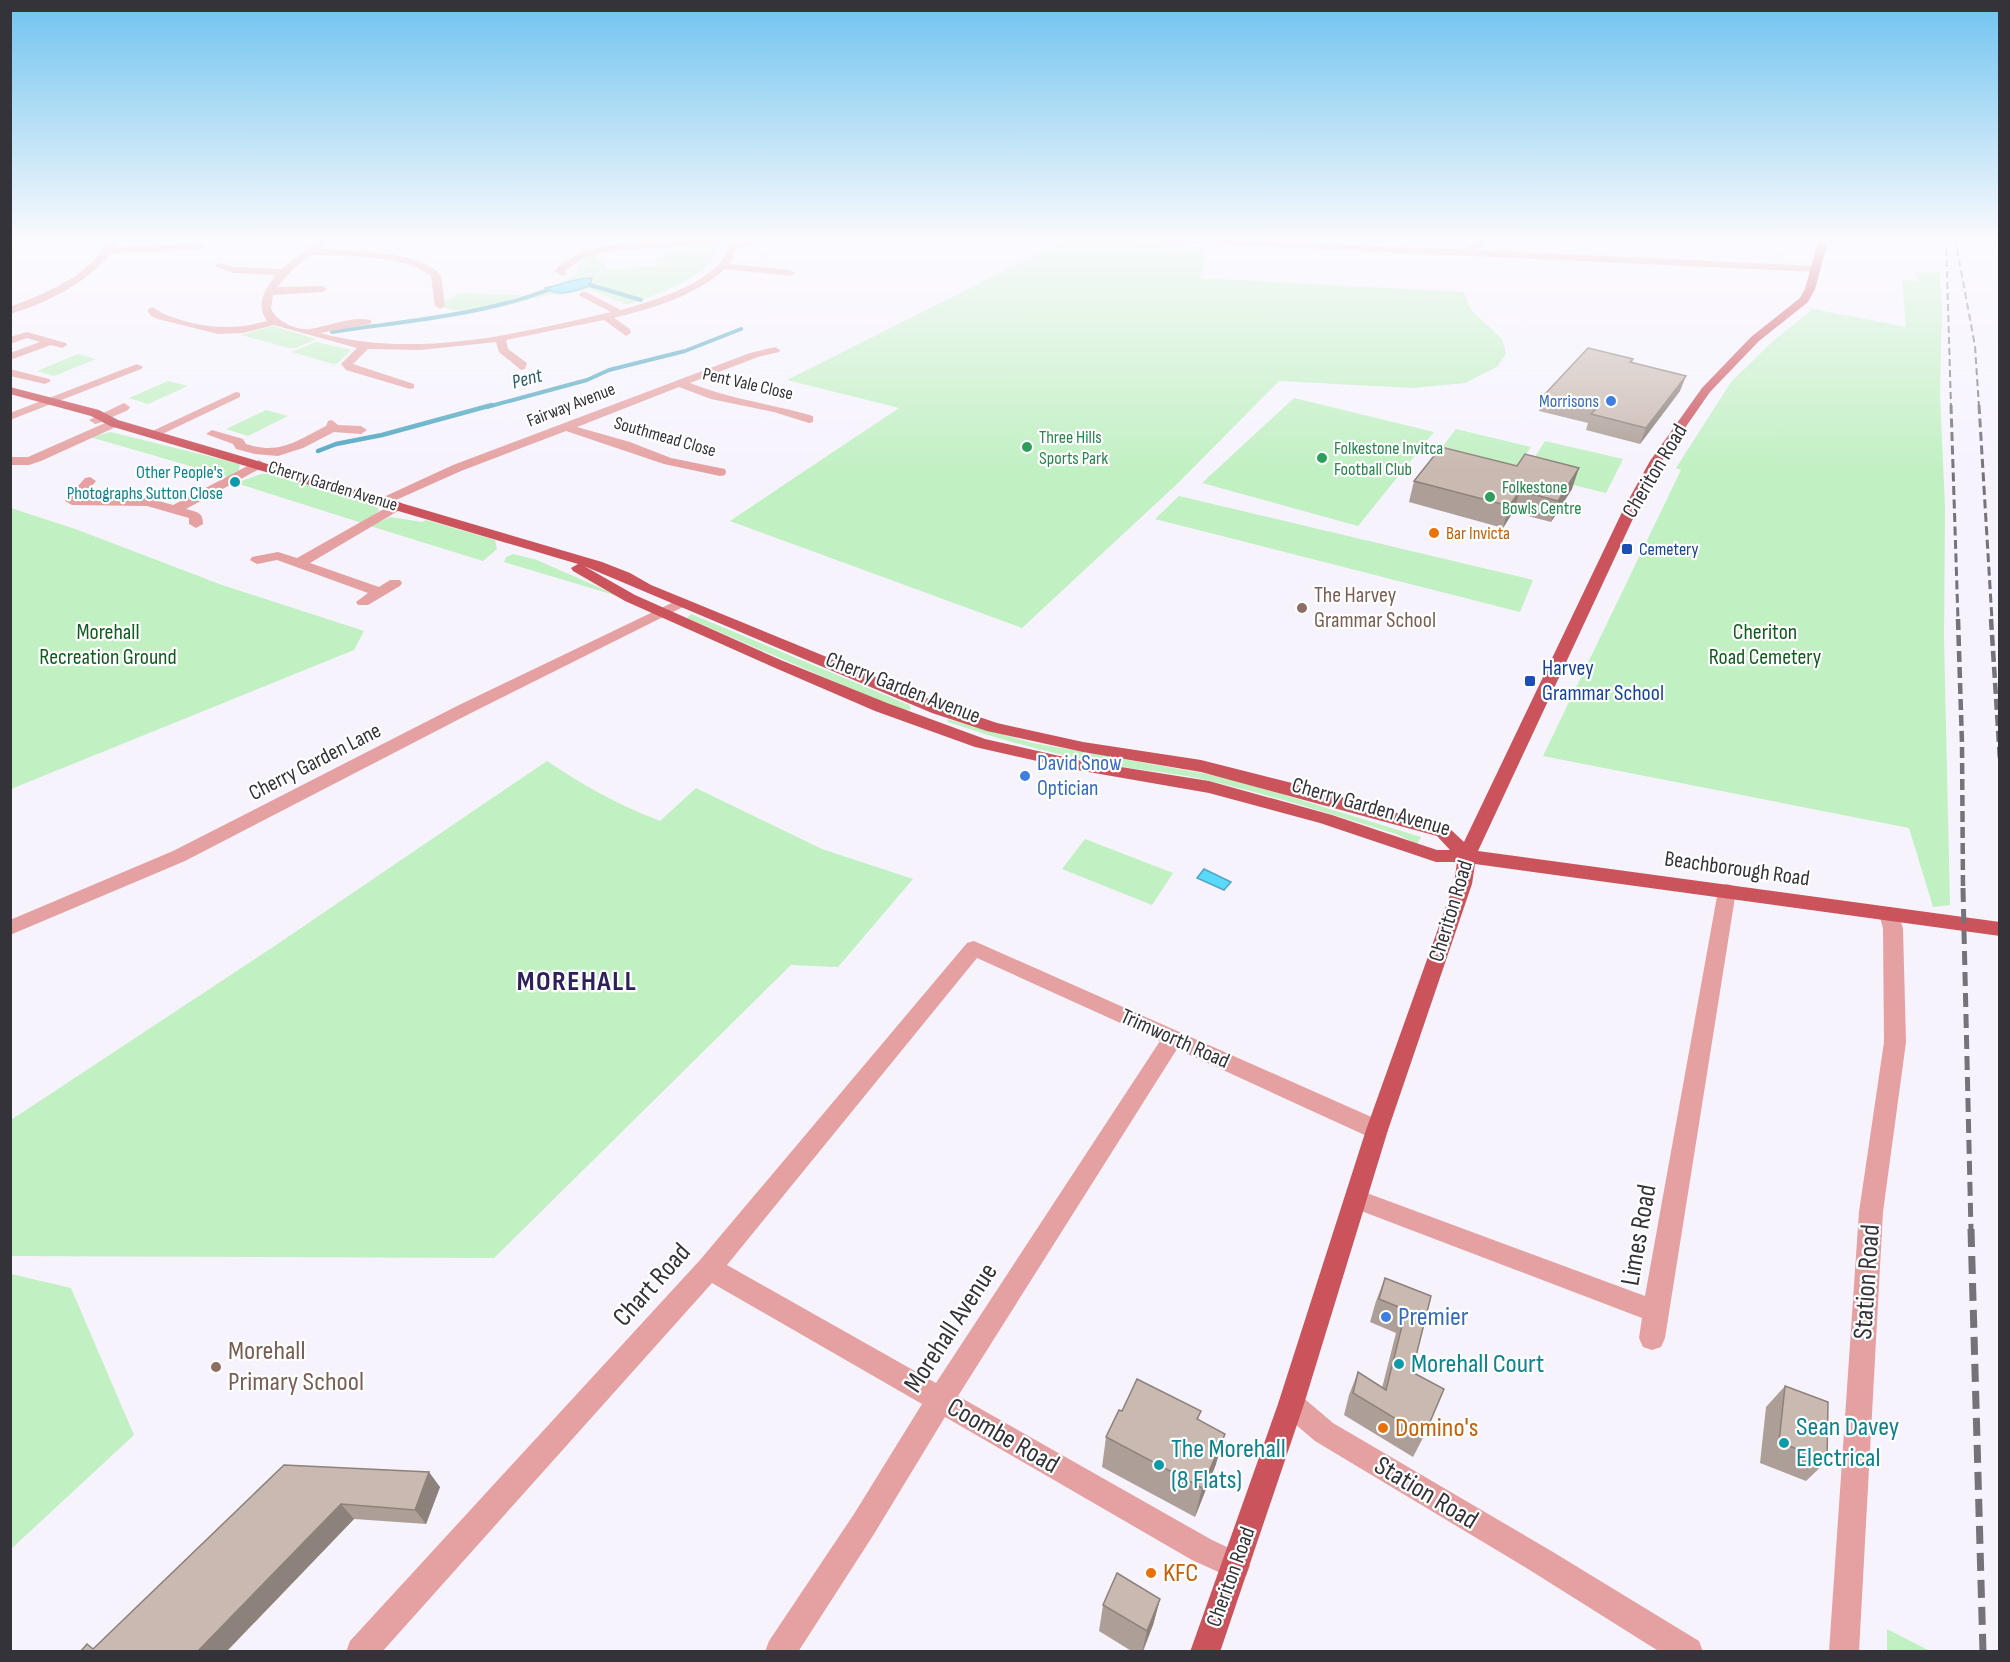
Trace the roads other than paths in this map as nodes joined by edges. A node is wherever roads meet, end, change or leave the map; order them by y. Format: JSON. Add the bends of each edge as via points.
{"nodes":[{"id":1,"x":159,"y":316,"type":"edge"},
{"id":2,"x":270,"y":316,"type":"edge"},
{"id":3,"x":611,"y":316,"type":"edge"},
{"id":4,"x":1784,"y":316,"type":"edge"},
{"id":5,"x":606,"y":317,"type":"junction"},
{"id":6,"x":274,"y":322,"type":"junction"},
{"id":7,"x":367,"y":322,"type":"dead end"},
{"id":8,"x":308,"y":333,"type":"junction"},
{"id":9,"x":626,"y":333,"type":"dead end"},
{"id":10,"x":500,"y":337,"type":"junction"},
{"id":11,"x":10,"y":341,"type":"edge"},
{"id":12,"x":50,"y":342,"type":"junction"},
{"id":13,"x":62,"y":345,"type":"dead end"},
{"id":14,"x":365,"y":346,"type":"junction"},
{"id":15,"x":775,"y":350,"type":"dead end"},
{"id":16,"x":10,"y":357,"type":"edge"},
{"id":17,"x":120,"y":365,"type":"dead end"},
{"id":18,"x":137,"y":367,"type":"junction"},
{"id":19,"x":521,"y":367,"type":"dead end"},
{"id":20,"x":152,"y":371,"type":"dead end"},
{"id":21,"x":10,"y":372,"type":"edge"},
{"id":22,"x":32,"y":378,"type":"junction"},
{"id":23,"x":45,"y":381,"type":"dead end"},
{"id":24,"x":678,"y":383,"type":"junction"},
{"id":25,"x":410,"y":386,"type":"dead end"},
{"id":26,"x":10,"y":388,"type":"edge"},
{"id":27,"x":221,"y":390,"type":"dead end"},
{"id":28,"x":10,"y":402,"type":"edge"},
{"id":29,"x":52,"y":402,"type":"junction"},
{"id":30,"x":124,"y":407,"type":"dead end"},
{"id":31,"x":34,"y":408,"type":"junction"},
{"id":32,"x":10,"y":417,"type":"edge"},
{"id":33,"x":810,"y":419,"type":"dead end"},
{"id":34,"x":103,"y":420,"type":"junction"},
{"id":35,"x":565,"y":426,"type":"junction"},
{"id":36,"x":361,"y":430,"type":"dead end"},
{"id":37,"x":152,"y":434,"type":"junction"},
{"id":38,"x":204,"y":448,"type":"junction"},
{"id":39,"x":10,"y":461,"type":"edge"},
{"id":40,"x":260,"y":464,"type":"junction"},
{"id":41,"x":732,"y":464,"type":"dead end"},
{"id":42,"x":720,"y":472,"type":"junction"},
{"id":43,"x":90,"y":481,"type":"dead end"},
{"id":44,"x":707,"y":481,"type":"dead end"},
{"id":45,"x":58,"y":501,"type":"dead end"},
{"id":46,"x":72,"y":501,"type":"junction"},
{"id":47,"x":382,"y":501,"type":"junction"},
{"id":48,"x":398,"y":505,"type":"junction"},
{"id":49,"x":177,"y":509,"type":"junction"},
{"id":50,"x":196,"y":524,"type":"dead end"},
{"id":51,"x":285,"y":543,"type":"dead end"},
{"id":52,"x":551,"y":552,"type":"junction"},
{"id":53,"x":279,"y":556,"type":"junction"},
{"id":54,"x":257,"y":560,"type":"dead end"},
{"id":55,"x":299,"y":563,"type":"junction"},
{"id":56,"x":395,"y":583,"type":"dead end"},
{"id":57,"x":380,"y":592,"type":"junction"},
{"id":58,"x":638,"y":601,"type":"junction"},
{"id":59,"x":363,"y":602,"type":"dead end"},
{"id":60,"x":672,"y":608,"type":"junction"},
{"id":61,"x":688,"y":623,"type":"junction"},
{"id":62,"x":634,"y":627,"type":"junction"},
{"id":63,"x":1467,"y":856,"type":"junction"},
{"id":64,"x":1728,"y":891,"type":"junction"},
{"id":65,"x":1889,"y":914,"type":"junction"},
{"id":66,"x":10,"y":927,"type":"edge"},
{"id":67,"x":2000,"y":929,"type":"edge"},
{"id":68,"x":974,"y":948,"type":"joint"},
{"id":69,"x":1173,"y":1038,"type":"junction"},
{"id":70,"x":1377,"y":1130,"type":"junction"},
{"id":71,"x":1356,"y":1199,"type":"junction"},
{"id":72,"x":709,"y":1268,"type":"junction"},
{"id":73,"x":1655,"y":1311,"type":"junction"},
{"id":74,"x":1652,"y":1338,"type":"dead end"},
{"id":75,"x":940,"y":1400,"type":"junction"},
{"id":76,"x":1291,"y":1404,"type":"junction"},
{"id":77,"x":1236,"y":1566,"type":"junction"},
{"id":78,"x":361,"y":1652,"type":"edge"},
{"id":79,"x":780,"y":1652,"type":"edge"},
{"id":80,"x":1205,"y":1652,"type":"edge"},
{"id":81,"x":1688,"y":1652,"type":"edge"},
{"id":82,"x":1844,"y":1652,"type":"edge"}],
"edges":[{"from":1,"to":6,"type":"street","via":[[210,331],[236,332]]},
{"from":2,"to":6,"type":"street"},
{"from":3,"to":5,"type":"street"},
{"from":4,"to":63,"type":"main road","name":"Cheriton Road","via":[[1717,378],[1656,461],[1630,508]]},
{"from":5,"to":9,"type":"street","via":[[625,328]]},
{"from":5,"to":10,"type":"street"},
{"from":6,"to":8,"type":"street"},
{"from":7,"to":8,"type":"street"},
{"from":8,"to":14,"type":"street"},
{"from":10,"to":14,"type":"street","via":[[426,345]]},
{"from":10,"to":19,"type":"street","via":[[503,350]]},
{"from":11,"to":12,"type":"street","via":[[27,335]]},
{"from":12,"to":13,"type":"street"},
{"from":12,"to":16,"type":"street"},
{"from":14,"to":25,"type":"street","via":[[347,364],[353,370]]},
{"from":15,"to":24,"type":"street","name":"Fairway Avenue"},
{"from":17,"to":18,"type":"street"},
{"from":18,"to":20,"type":"street"},
{"from":18,"to":29,"type":"street"},
{"from":21,"to":22,"type":"street"},
{"from":22,"to":23,"type":"street"},
{"from":22,"to":26,"type":"street"},
{"from":24,"to":33,"type":"street","name":"Pent Vale Close","via":[[715,397]]},
{"from":24,"to":35,"type":"street","name":"Fairway Avenue"},
{"from":26,"to":29,"type":"main road","name":"Cherry Garden Avenue"},
{"from":27,"to":37,"type":"street","via":[[242,396]]},
{"from":28,"to":31,"type":"main road","name":"Cherry Garden Avenue"},
{"from":29,"to":31,"type":"street"},
{"from":29,"to":34,"type":"main road","name":"Cherry Garden Avenue"},
{"from":30,"to":34,"type":"street"},
{"from":31,"to":32,"type":"street"},
{"from":31,"to":34,"type":"main road","name":"Cherry Garden Avenue"},
{"from":34,"to":37,"type":"main road","name":"Cherry Garden Avenue"},
{"from":34,"to":39,"type":"street","via":[[37,459]]},
{"from":35,"to":42,"type":"street","name":"Southmead Close","via":[[668,461]]},
{"from":35,"to":47,"type":"street","name":"Fairway Avenue"},
{"from":36,"to":38,"type":"street","via":[[332,426],[298,446],[271,454],[219,436]]},
{"from":37,"to":38,"type":"main road","name":"Cherry Garden Avenue"},
{"from":38,"to":40,"type":"main road","name":"Cherry Garden Avenue"},
{"from":40,"to":47,"type":"main road","name":"Cherry Garden Avenue"},
{"from":40,"to":49,"type":"street"},
{"from":41,"to":42,"type":"street","name":"Southmead Close"},
{"from":42,"to":44,"type":"street","name":"Southmead Close"},
{"from":43,"to":46,"type":"street"},
{"from":45,"to":46,"type":"street"},
{"from":46,"to":49,"type":"street","via":[[148,501]]},
{"from":47,"to":48,"type":"main road","name":"Cherry Garden Avenue"},
{"from":48,"to":52,"type":"main road","name":"Cherry Garden Avenue"},
{"from":48,"to":55,"type":"street"},
{"from":49,"to":50,"type":"street","via":[[196,516]]},
{"from":51,"to":53,"type":"street"},
{"from":52,"to":58,"type":"main road","name":"Cherry Garden Avenue"},
{"from":52,"to":60,"type":"main road","name":"Cherry Garden Avenue","via":[[597,564]]},
{"from":53,"to":54,"type":"street"},
{"from":53,"to":55,"type":"street"},
{"from":55,"to":57,"type":"street"},
{"from":56,"to":57,"type":"street"},
{"from":57,"to":59,"type":"street"},
{"from":58,"to":60,"type":"main road","name":"Cherry Garden Avenue"},
{"from":58,"to":62,"type":"street"},
{"from":60,"to":61,"type":"main road","name":"Cherry Garden Avenue"},
{"from":60,"to":62,"type":"street","name":"Cherry Garden Lane"},
{"from":60,"to":63,"type":"main road","name":"Cherry Garden Avenue","via":[[993,727],[1275,784],[1443,832]]},
{"from":61,"to":62,"type":"street","name":"Cherry Garden Lane"},
{"from":61,"to":63,"type":"main road","name":"Cherry Garden Avenue","via":[[867,701],[981,743],[1077,765],[1209,787],[1394,840],[1436,856]]},
{"from":62,"to":66,"type":"street","name":"Cherry Garden Lane","via":[[179,856]]},
{"from":63,"to":64,"type":"main road","name":"Beachborough Road"},
{"from":63,"to":70,"type":"main road","name":"Cheriton Road","via":[[1463,884]]},
{"from":64,"to":65,"type":"main road","name":"Beachborough Road"},
{"from":64,"to":73,"type":"street","name":"Limes Road"},
{"from":65,"to":67,"type":"main road","name":"Beachborough Road"},
{"from":65,"to":82,"type":"street","name":"Station Road","via":[[1893,928],[1895,1042],[1871,1212]]},
{"from":68,"to":69,"type":"street","name":"Trimworth Road"},
{"from":68,"to":72,"type":"street","name":"Chart Road"},
{"from":69,"to":70,"type":"street","name":"Trimworth Road"},
{"from":69,"to":75,"type":"street","name":"Morehall Avenue"},
{"from":70,"to":71,"type":"main road","name":"Cheriton Road"},
{"from":71,"to":73,"type":"street","name":"Limes Road"},
{"from":71,"to":76,"type":"main road","name":"Cheriton Road"},
{"from":72,"to":75,"type":"street","name":"Coombe Road"},
{"from":72,"to":78,"type":"street","name":"Chart Road"},
{"from":73,"to":74,"type":"street"},
{"from":75,"to":77,"type":"street","name":"Coombe Road"},
{"from":75,"to":79,"type":"street","name":"Morehall Avenue"},
{"from":76,"to":77,"type":"main road","name":"Cheriton Road"},
{"from":76,"to":81,"type":"street","name":"Station Road","via":[[1324,1432]]},
{"from":77,"to":80,"type":"main road","name":"Cheriton Road"}]}
